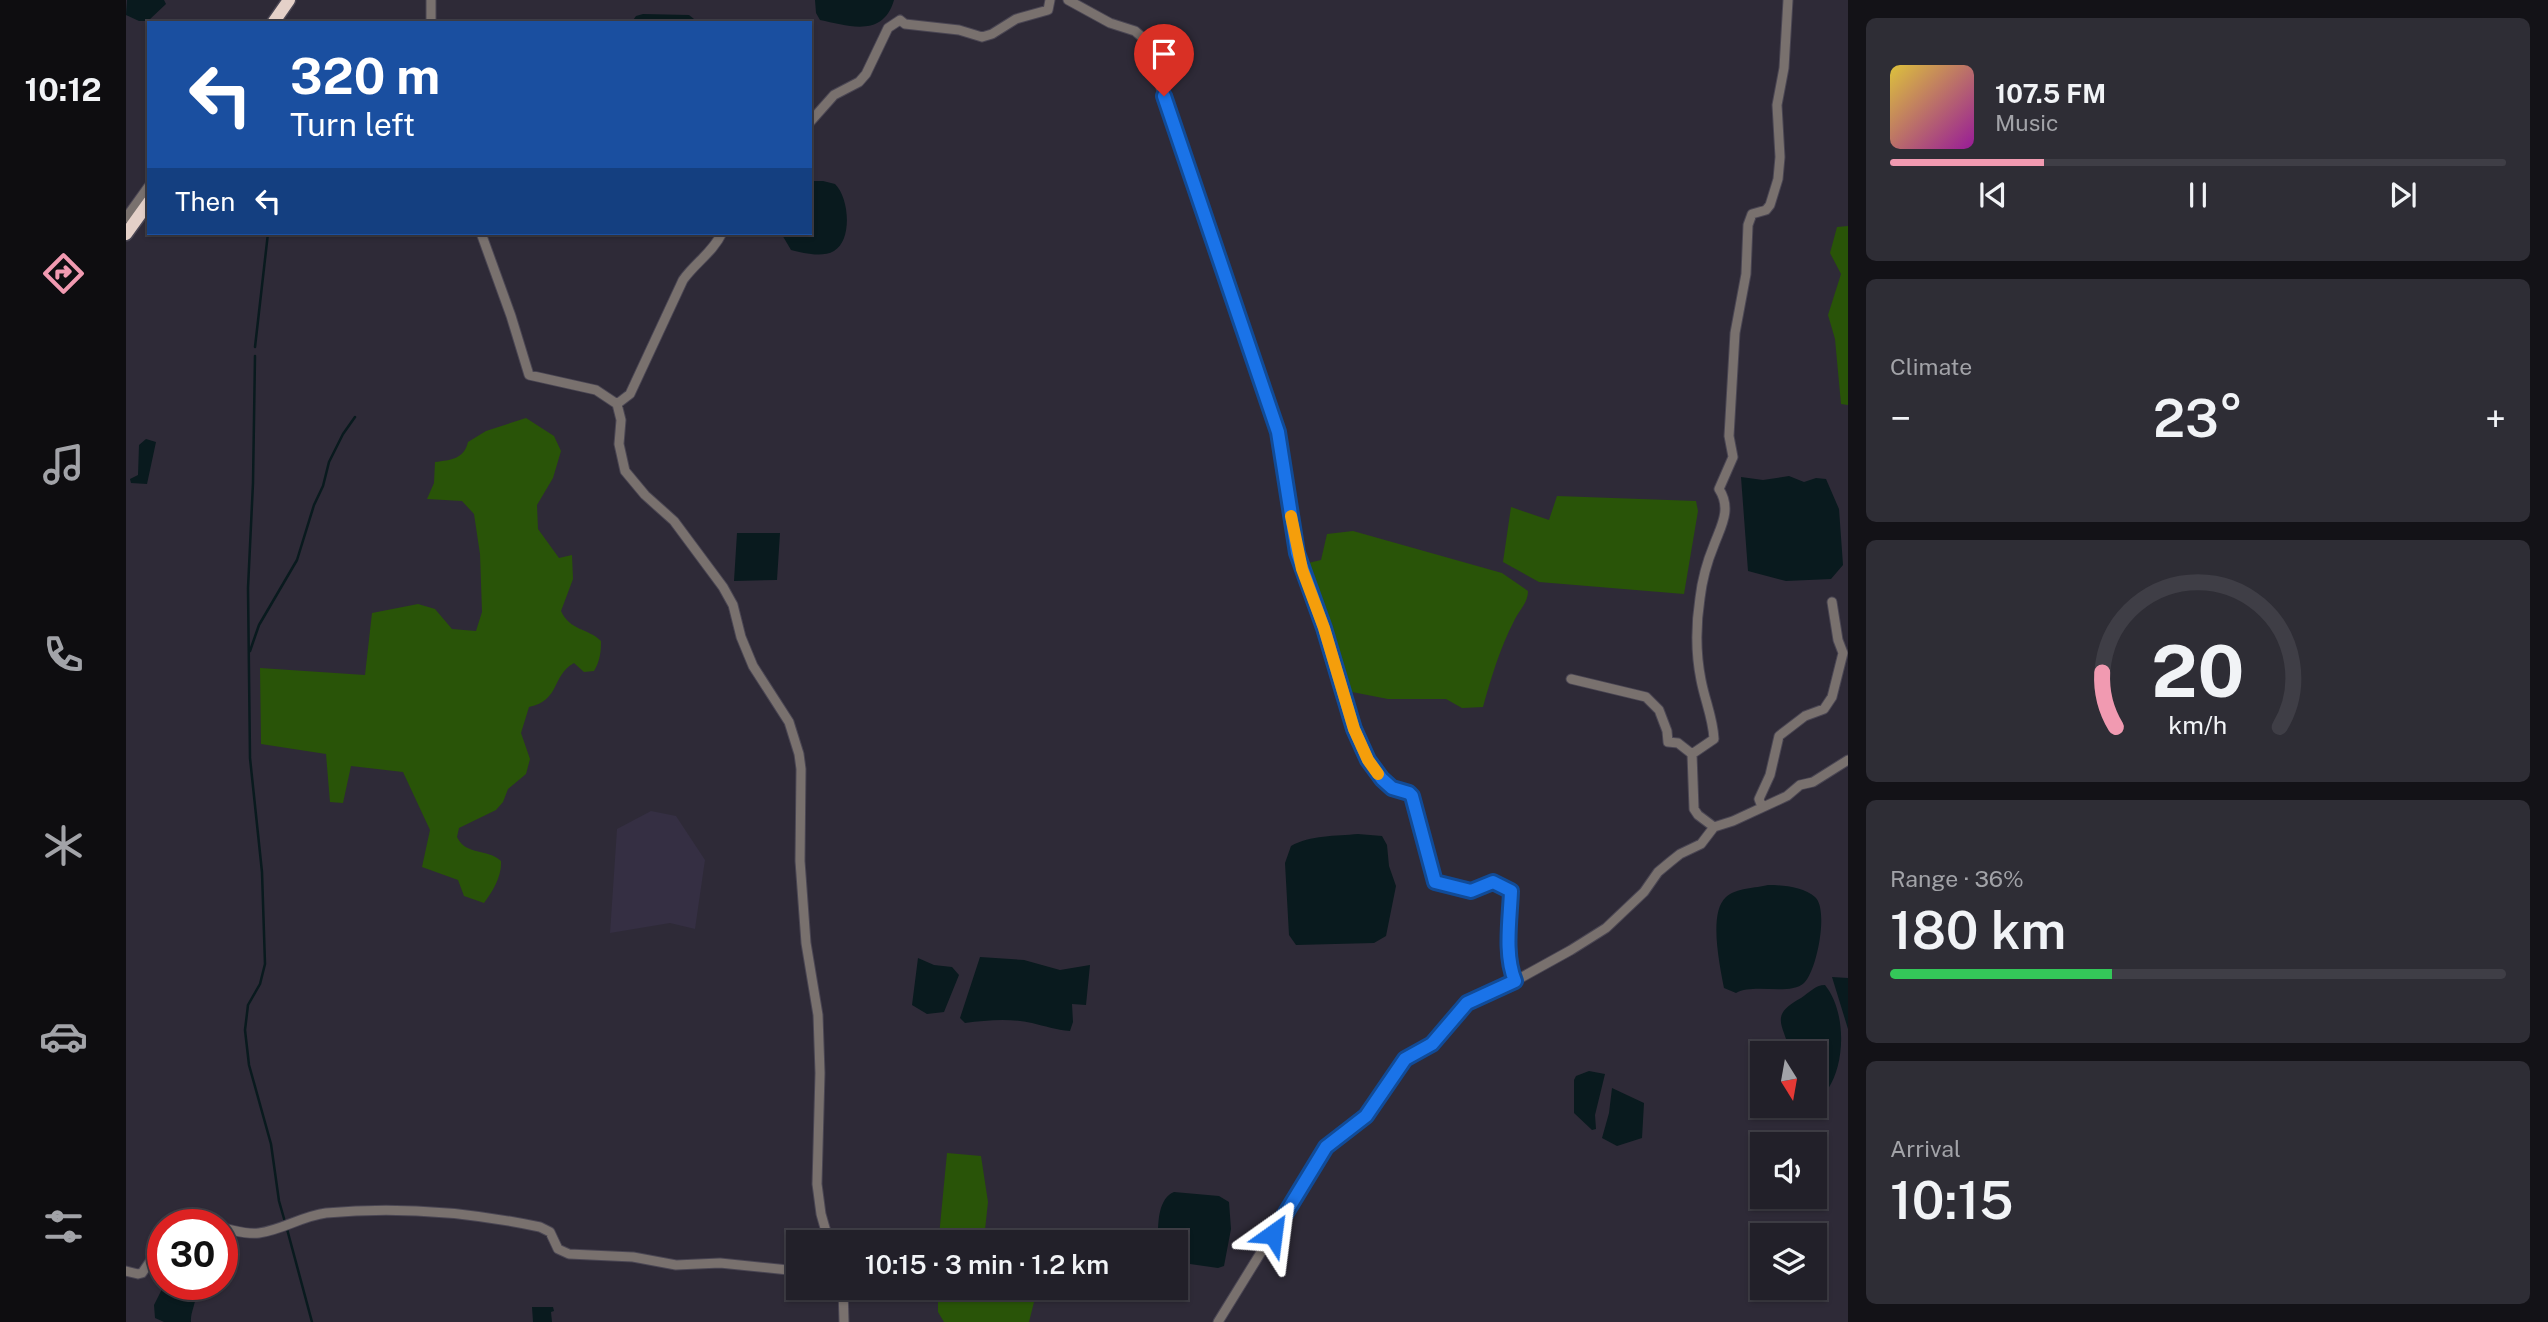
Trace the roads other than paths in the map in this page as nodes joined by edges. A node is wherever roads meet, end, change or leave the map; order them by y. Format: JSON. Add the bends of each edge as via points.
{"nodes":[{"id":1,"x":282,"y":0,"type":"edge"},
{"id":2,"x":289,"y":0,"type":"edge"},
{"id":3,"x":431,"y":0,"type":"edge"},
{"id":4,"x":1050,"y":0,"type":"edge"},
{"id":5,"x":1068,"y":0,"type":"edge"},
{"id":6,"x":1788,"y":0,"type":"edge"},
{"id":7,"x":267,"y":21,"type":"edge"},
{"id":8,"x":274,"y":21,"type":"edge"},
{"id":9,"x":431,"y":21,"type":"edge"},
{"id":10,"x":812,"y":120,"type":"edge"},
{"id":11,"x":147,"y":189,"type":"edge"},
{"id":12,"x":147,"y":205,"type":"edge"},
{"id":13,"x":126,"y":218,"type":"edge"},
{"id":14,"x":126,"y":234,"type":"edge"},
{"id":15,"x":482,"y":235,"type":"edge"},
{"id":16,"x":721,"y":235,"type":"edge"},
{"id":17,"x":617,"y":404,"type":"junction"},
{"id":18,"x":1832,"y":602,"type":"dead end"},
{"id":19,"x":1845,"y":652,"type":"edge"},
{"id":20,"x":1570,"y":679,"type":"dead end"},
{"id":21,"x":1692,"y":754,"type":"junction"},
{"id":22,"x":1848,"y":760,"type":"edge"},
{"id":23,"x":1762,"y":807,"type":"junction"},
{"id":24,"x":1714,"y":827,"type":"junction"},
{"id":25,"x":1515,"y":981,"type":"junction"},
{"id":26,"x":238,"y":1230,"type":"edge"},
{"id":27,"x":826,"y":1230,"type":"edge"},
{"id":28,"x":147,"y":1266,"type":"edge"},
{"id":29,"x":786,"y":1270,"type":"edge"},
{"id":30,"x":126,"y":1271,"type":"edge"},
{"id":31,"x":843,"y":1300,"type":"edge"},
{"id":32,"x":844,"y":1322,"type":"edge"},
{"id":33,"x":1218,"y":1322,"type":"edge"}],
"edges":[{"from":1,"to":7,"type":"street"},
{"from":2,"to":8,"type":"highway"},
{"from":3,"to":9,"type":"street"},
{"from":4,"to":10,"type":"street","via":[[1048,10],[1016,19],[982,37],[900,20],[888,28],[859,82],[834,95]]},
{"from":5,"to":25,"type":"street","via":[[1135,32],[1149,49],[1278,432],[1299,561],[1354,729],[1382,779],[1412,796],[1435,882],[1471,891],[1493,882],[1511,891],[1510,958]]},
{"from":6,"to":21,"type":"street","via":[[1777,104],[1778,179],[1770,205],[1752,215],[1748,226],[1746,274],[1734,343],[1729,436],[1733,457],[1719,489],[1725,499],[1724,522],[1700,599],[1701,680],[1714,739]]},
{"from":11,"to":13,"type":"street"},
{"from":12,"to":14,"type":"highway"},
{"from":15,"to":17,"type":"street","via":[[529,375],[596,390]]},
{"from":16,"to":17,"type":"street","via":[[684,280],[629,394]]},
{"from":17,"to":27,"type":"street","via":[[625,471],[674,521],[723,587],[753,666],[789,722],[799,754],[800,861],[806,943],[818,1015],[817,1184]]},
{"from":18,"to":19,"type":"street","via":[[1838,640]]},
{"from":19,"to":23,"type":"street","via":[[1824,709],[1805,716],[1779,736],[1759,799]]},
{"from":20,"to":21,"type":"street","via":[[1646,697],[1659,710],[1668,742],[1678,743]]},
{"from":21,"to":24,"type":"street","via":[[1694,809]]},
{"from":22,"to":23,"type":"street"},
{"from":23,"to":24,"type":"street"},
{"from":24,"to":25,"type":"street","via":[[1701,844],[1680,853],[1658,872],[1606,928]]},
{"from":25,"to":33,"type":"street","via":[[1467,1003],[1432,1044],[1405,1059],[1366,1116],[1326,1147]]},
{"from":26,"to":29,"type":"street","via":[[259,1233],[329,1213],[463,1213],[540,1227],[550,1232],[558,1249],[569,1254]]},
{"from":28,"to":30,"type":"street","via":[[142,1273]]},
{"from":31,"to":32,"type":"street"}]}
